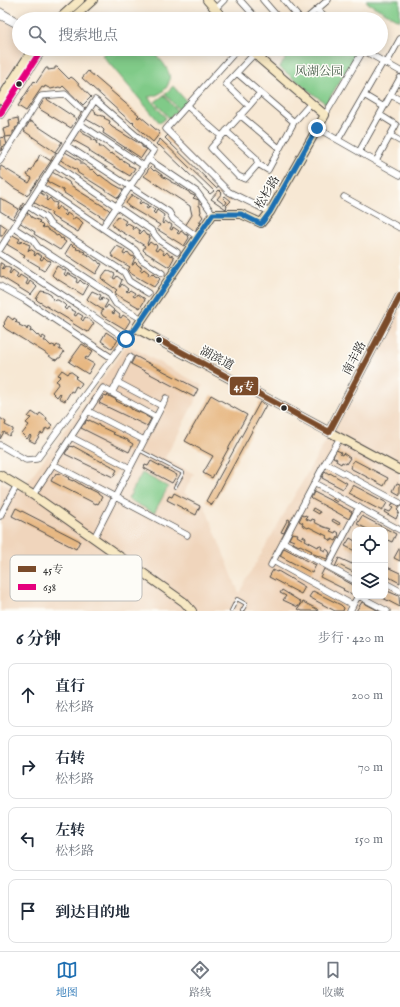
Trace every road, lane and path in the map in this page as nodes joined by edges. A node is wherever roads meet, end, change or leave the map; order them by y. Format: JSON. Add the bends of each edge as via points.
{"nodes":[{"id":1,"x":80,"y":0,"type":"edge"},
{"id":2,"x":93,"y":0,"type":"edge"},
{"id":3,"x":207,"y":0,"type":"edge"},
{"id":4,"x":224,"y":0,"type":"edge"},
{"id":5,"x":240,"y":0,"type":"edge"},
{"id":6,"x":263,"y":0,"type":"edge"},
{"id":7,"x":284,"y":0,"type":"edge"},
{"id":8,"x":328,"y":0,"type":"edge"},
{"id":9,"x":214,"y":9,"type":"junction"},
{"id":10,"x":317,"y":10,"type":"joint"},
{"id":11,"x":0,"y":12,"type":"edge"},
{"id":12,"x":67,"y":12,"type":"edge"},
{"id":13,"x":80,"y":12,"type":"edge"},
{"id":14,"x":217,"y":12,"type":"edge"},
{"id":15,"x":251,"y":12,"type":"edge"},
{"id":16,"x":273,"y":12,"type":"edge"},
{"id":17,"x":294,"y":12,"type":"edge"},
{"id":18,"x":315,"y":12,"type":"edge"},
{"id":19,"x":0,"y":16,"type":"edge"},
{"id":20,"x":12,"y":18,"type":"edge"},
{"id":21,"x":12,"y":22,"type":"edge"},
{"id":22,"x":400,"y":39,"type":"edge"},
{"id":23,"x":28,"y":56,"type":"edge"},
{"id":24,"x":37,"y":56,"type":"edge"},
{"id":25,"x":232,"y":56,"type":"edge"},
{"id":26,"x":254,"y":56,"type":"edge"},
{"id":27,"x":258,"y":56,"type":"edge"},
{"id":28,"x":359,"y":56,"type":"edge"},
{"id":29,"x":373,"y":56,"type":"edge"},
{"id":30,"x":385,"y":63,"type":"junction"},
{"id":31,"x":400,"y":71,"type":"edge"},
{"id":32,"x":237,"y":73,"type":"junction"},
{"id":33,"x":400,"y":78,"type":"edge"},
{"id":34,"x":260,"y":93,"type":"junction"},
{"id":35,"x":364,"y":95,"type":"junction"},
{"id":36,"x":391,"y":95,"type":"junction"},
{"id":37,"x":0,"y":100,"type":"edge"},
{"id":38,"x":400,"y":100,"type":"edge"},
{"id":39,"x":312,"y":103,"type":"junction"},
{"id":40,"x":187,"y":106,"type":"junction"},
{"id":41,"x":249,"y":106,"type":"junction"},
{"id":42,"x":384,"y":107,"type":"junction"},
{"id":43,"x":81,"y":109,"type":"dead end"},
{"id":44,"x":0,"y":114,"type":"edge"},
{"id":45,"x":240,"y":115,"type":"junction"},
{"id":46,"x":325,"y":115,"type":"junction"},
{"id":47,"x":380,"y":115,"type":"junction"},
{"id":48,"x":294,"y":122,"type":"junction"},
{"id":49,"x":80,"y":124,"type":"junction"},
{"id":50,"x":317,"y":128,"type":"junction"},
{"id":51,"x":226,"y":131,"type":"junction"},
{"id":52,"x":222,"y":136,"type":"junction"},
{"id":53,"x":391,"y":136,"type":"junction"},
{"id":54,"x":338,"y":140,"type":"junction"},
{"id":55,"x":400,"y":140,"type":"edge"},
{"id":56,"x":66,"y":145,"type":"junction"},
{"id":57,"x":279,"y":148,"type":"junction"},
{"id":58,"x":359,"y":152,"type":"junction"},
{"id":59,"x":148,"y":159,"type":"junction"},
{"id":60,"x":0,"y":161,"type":"edge"},
{"id":61,"x":376,"y":161,"type":"junction"},
{"id":62,"x":54,"y":164,"type":"junction"},
{"id":63,"x":258,"y":164,"type":"junction"},
{"id":64,"x":144,"y":166,"type":"junction"},
{"id":65,"x":400,"y":175,"type":"edge"},
{"id":66,"x":40,"y":186,"type":"junction"},
{"id":67,"x":130,"y":187,"type":"junction"},
{"id":68,"x":344,"y":197,"type":"dead end"},
{"id":69,"x":28,"y":206,"type":"junction"},
{"id":70,"x":117,"y":206,"type":"junction"},
{"id":71,"x":270,"y":212,"type":"junction"},
{"id":72,"x":213,"y":214,"type":"junction"},
{"id":73,"x":14,"y":228,"type":"junction"},
{"id":74,"x":102,"y":228,"type":"junction"},
{"id":75,"x":400,"y":228,"type":"edge"},
{"id":76,"x":195,"y":235,"type":"dead end"},
{"id":77,"x":0,"y":249,"type":"edge"},
{"id":78,"x":177,"y":252,"type":"dead end"},
{"id":79,"x":0,"y":254,"type":"edge"},
{"id":80,"x":162,"y":273,"type":"dead end"},
{"id":81,"x":0,"y":286,"type":"edge"},
{"id":82,"x":148,"y":293,"type":"dead end"},
{"id":83,"x":400,"y":296,"type":"edge"},
{"id":84,"x":142,"y":319,"type":"junction"},
{"id":85,"x":136,"y":328,"type":"junction"},
{"id":86,"x":126,"y":339,"type":"junction"},
{"id":87,"x":130,"y":357,"type":"dead end"},
{"id":88,"x":112,"y":358,"type":"junction"},
{"id":89,"x":117,"y":382,"type":"junction"},
{"id":90,"x":112,"y":393,"type":"junction"},
{"id":91,"x":166,"y":398,"type":"dead end"},
{"id":92,"x":162,"y":406,"type":"junction"},
{"id":93,"x":88,"y":411,"type":"junction"},
{"id":94,"x":156,"y":417,"type":"junction"},
{"id":95,"x":329,"y":432,"type":"junction"},
{"id":96,"x":71,"y":437,"type":"junction"},
{"id":97,"x":340,"y":438,"type":"junction"},
{"id":98,"x":144,"y":440,"type":"junction"},
{"id":99,"x":0,"y":445,"type":"edge"},
{"id":100,"x":139,"y":450,"type":"junction"},
{"id":101,"x":325,"y":463,"type":"junction"},
{"id":102,"x":53,"y":464,"type":"junction"},
{"id":103,"x":130,"y":468,"type":"junction"},
{"id":104,"x":400,"y":470,"type":"edge"},
{"id":105,"x":0,"y":475,"type":"edge"},
{"id":106,"x":314,"y":484,"type":"junction"},
{"id":107,"x":17,"y":485,"type":"junction"},
{"id":108,"x":175,"y":487,"type":"dead end"},
{"id":109,"x":32,"y":495,"type":"junction"},
{"id":110,"x":115,"y":496,"type":"junction"},
{"id":111,"x":400,"y":503,"type":"edge"},
{"id":112,"x":359,"y":508,"type":"junction"},
{"id":113,"x":0,"y":516,"type":"edge"},
{"id":114,"x":400,"y":530,"type":"edge"},
{"id":115,"x":186,"y":535,"type":"dead end"},
{"id":116,"x":94,"y":538,"type":"junction"},
{"id":117,"x":283,"y":542,"type":"junction"},
{"id":118,"x":118,"y":555,"type":"edge"},
{"id":119,"x":328,"y":566,"type":"junction"},
{"id":120,"x":142,"y":572,"type":"edge"},
{"id":121,"x":352,"y":579,"type":"edge"},
{"id":122,"x":388,"y":585,"type":"edge"},
{"id":123,"x":400,"y":591,"type":"edge"},
{"id":124,"x":357,"y":599,"type":"edge"},
{"id":125,"x":365,"y":599,"type":"edge"},
{"id":126,"x":353,"y":605,"type":"junction"},
{"id":127,"x":191,"y":610,"type":"edge"},
{"id":128,"x":231,"y":611,"type":"edge"},
{"id":129,"x":242,"y":611,"type":"edge"},
{"id":130,"x":350,"y":611,"type":"edge"},
{"id":131,"x":388,"y":611,"type":"edge"}],
"edges":[{"from":1,"to":12,"type":"street"},
{"from":2,"to":13,"type":"street"},
{"from":3,"to":9,"type":"street"},
{"from":4,"to":9,"type":"street"},
{"from":5,"to":15,"type":"street"},
{"from":6,"to":16,"type":"street"},
{"from":7,"to":17,"type":"street"},
{"from":8,"to":10,"type":"street"},
{"from":9,"to":14,"type":"street"},
{"from":10,"to":18,"type":"street"},
{"from":11,"to":20,"type":"street"},
{"from":19,"to":21,"type":"street"},
{"from":22,"to":30,"type":"street"},
{"from":23,"to":37,"type":"street"},
{"from":24,"to":44,"type":"street"},
{"from":25,"to":40,"type":"street"},
{"from":26,"to":32,"type":"street"},
{"from":27,"to":39,"type":"street"},
{"from":28,"to":46,"type":"street","name":"松杉路"},
{"from":29,"to":30,"type":"street"},
{"from":30,"to":31,"type":"street"},
{"from":30,"to":35,"type":"street"},
{"from":32,"to":34,"type":"street"},
{"from":32,"to":41,"type":"street","via":[[226,84]]},
{"from":33,"to":36,"type":"street"},
{"from":34,"to":41,"type":"street"},
{"from":34,"to":48,"type":"street"},
{"from":35,"to":42,"type":"street"},
{"from":35,"to":54,"type":"street"},
{"from":36,"to":38,"type":"street"},
{"from":36,"to":42,"type":"street"},
{"from":39,"to":46,"type":"street"},
{"from":39,"to":48,"type":"street"},
{"from":40,"to":52,"type":"street"},
{"from":40,"to":71,"type":"street","via":[[166,129],[229,192]]},
{"from":41,"to":45,"type":"street"},
{"from":42,"to":47,"type":"street"},
{"from":43,"to":60,"type":"street","via":[[65,94],[41,96]]},
{"from":45,"to":51,"type":"street"},
{"from":45,"to":57,"type":"street"},
{"from":46,"to":50,"type":"street","name":"松杉路"},
{"from":47,"to":53,"type":"street","via":[[396,124]]},
{"from":47,"to":58,"type":"street"},
{"from":48,"to":57,"type":"street"},
{"from":49,"to":56,"type":"street"},
{"from":49,"to":59,"type":"street","via":[[95,100],[154,151]]},
{"from":49,"to":64,"type":"street"},
{"from":50,"to":54,"type":"street"},
{"from":50,"to":71,"type":"street","name":"松杉路"},
{"from":51,"to":52,"type":"street"},
{"from":51,"to":63,"type":"street","via":[[256,158]]},
{"from":52,"to":63,"type":"street","via":[[211,148],[238,176],[245,179]]},
{"from":53,"to":55,"type":"street"},
{"from":53,"to":61,"type":"street"},
{"from":54,"to":58,"type":"street"},
{"from":56,"to":62,"type":"street"},
{"from":56,"to":67,"type":"street"},
{"from":57,"to":63,"type":"street","via":[[268,170]]},
{"from":58,"to":61,"type":"street"},
{"from":59,"to":64,"type":"street"},
{"from":59,"to":72,"type":"street","via":[[197,192]]},
{"from":61,"to":65,"type":"street"},
{"from":62,"to":66,"type":"street"},
{"from":62,"to":70,"type":"street"},
{"from":64,"to":67,"type":"street"},
{"from":66,"to":69,"type":"street"},
{"from":66,"to":74,"type":"street"},
{"from":67,"to":70,"type":"street"},
{"from":67,"to":76,"type":"street","via":[[169,212],[173,219]]},
{"from":68,"to":75,"type":"street"},
{"from":69,"to":73,"type":"street"},
{"from":69,"to":82,"type":"street","via":[[46,218],[50,224],[124,272],[129,281]]},
{"from":70,"to":74,"type":"street"},
{"from":70,"to":78,"type":"street","via":[[152,230],[160,241]]},
{"from":71,"to":72,"type":"street","name":"松杉路","via":[[261,224],[241,214]]},
{"from":72,"to":84,"type":"street"},
{"from":73,"to":77,"type":"street"},
{"from":73,"to":84,"type":"street","via":[[109,293],[116,304]]},
{"from":74,"to":80,"type":"street","via":[[135,250],[142,260]]},
{"from":79,"to":86,"type":"street"},
{"from":81,"to":88,"type":"street"},
{"from":83,"to":95,"type":"street","name":"南丰路"},
{"from":84,"to":85,"type":"street"},
{"from":85,"to":86,"type":"street"},
{"from":85,"to":95,"type":"street","name":"湖滨道"},
{"from":86,"to":88,"type":"street"},
{"from":87,"to":89,"type":"street"},
{"from":88,"to":99,"type":"street","via":[[37,459],[26,460]]},
{"from":89,"to":90,"type":"street"},
{"from":89,"to":92,"type":"street"},
{"from":90,"to":93,"type":"street","via":[[103,388]]},
{"from":90,"to":94,"type":"street"},
{"from":91,"to":92,"type":"street"},
{"from":92,"to":94,"type":"street"},
{"from":93,"to":96,"type":"street"},
{"from":93,"to":98,"type":"street"},
{"from":94,"to":98,"type":"street"},
{"from":95,"to":97,"type":"street","name":"湖滨道"},
{"from":96,"to":102,"type":"street"},
{"from":96,"to":103,"type":"street"},
{"from":97,"to":101,"type":"street"},
{"from":97,"to":104,"type":"street","name":"湖滨道"},
{"from":98,"to":100,"type":"street"},
{"from":100,"to":103,"type":"street"},
{"from":100,"to":108,"type":"lane","via":[[182,473]]},
{"from":101,"to":106,"type":"street"},
{"from":101,"to":111,"type":"street"},
{"from":102,"to":109,"type":"street"},
{"from":102,"to":110,"type":"street"},
{"from":103,"to":110,"type":"street"},
{"from":105,"to":107,"type":"street"},
{"from":106,"to":112,"type":"street"},
{"from":106,"to":117,"type":"street"},
{"from":107,"to":109,"type":"street"},
{"from":107,"to":113,"type":"street"},
{"from":109,"to":116,"type":"street"},
{"from":110,"to":115,"type":"street"},
{"from":110,"to":116,"type":"street"},
{"from":112,"to":114,"type":"street"},
{"from":112,"to":119,"type":"street"},
{"from":116,"to":118,"type":"street"},
{"from":117,"to":119,"type":"street"},
{"from":117,"to":126,"type":"street","via":[[272,563]]},
{"from":119,"to":121,"type":"street"},
{"from":120,"to":127,"type":"street","via":[[184,602]]},
{"from":122,"to":123,"type":"street"},
{"from":124,"to":126,"type":"street"},
{"from":125,"to":131,"type":"street"},
{"from":126,"to":130,"type":"street"},
{"from":128,"to":129,"type":"lane","via":[[237,599],[246,604]]}]}
